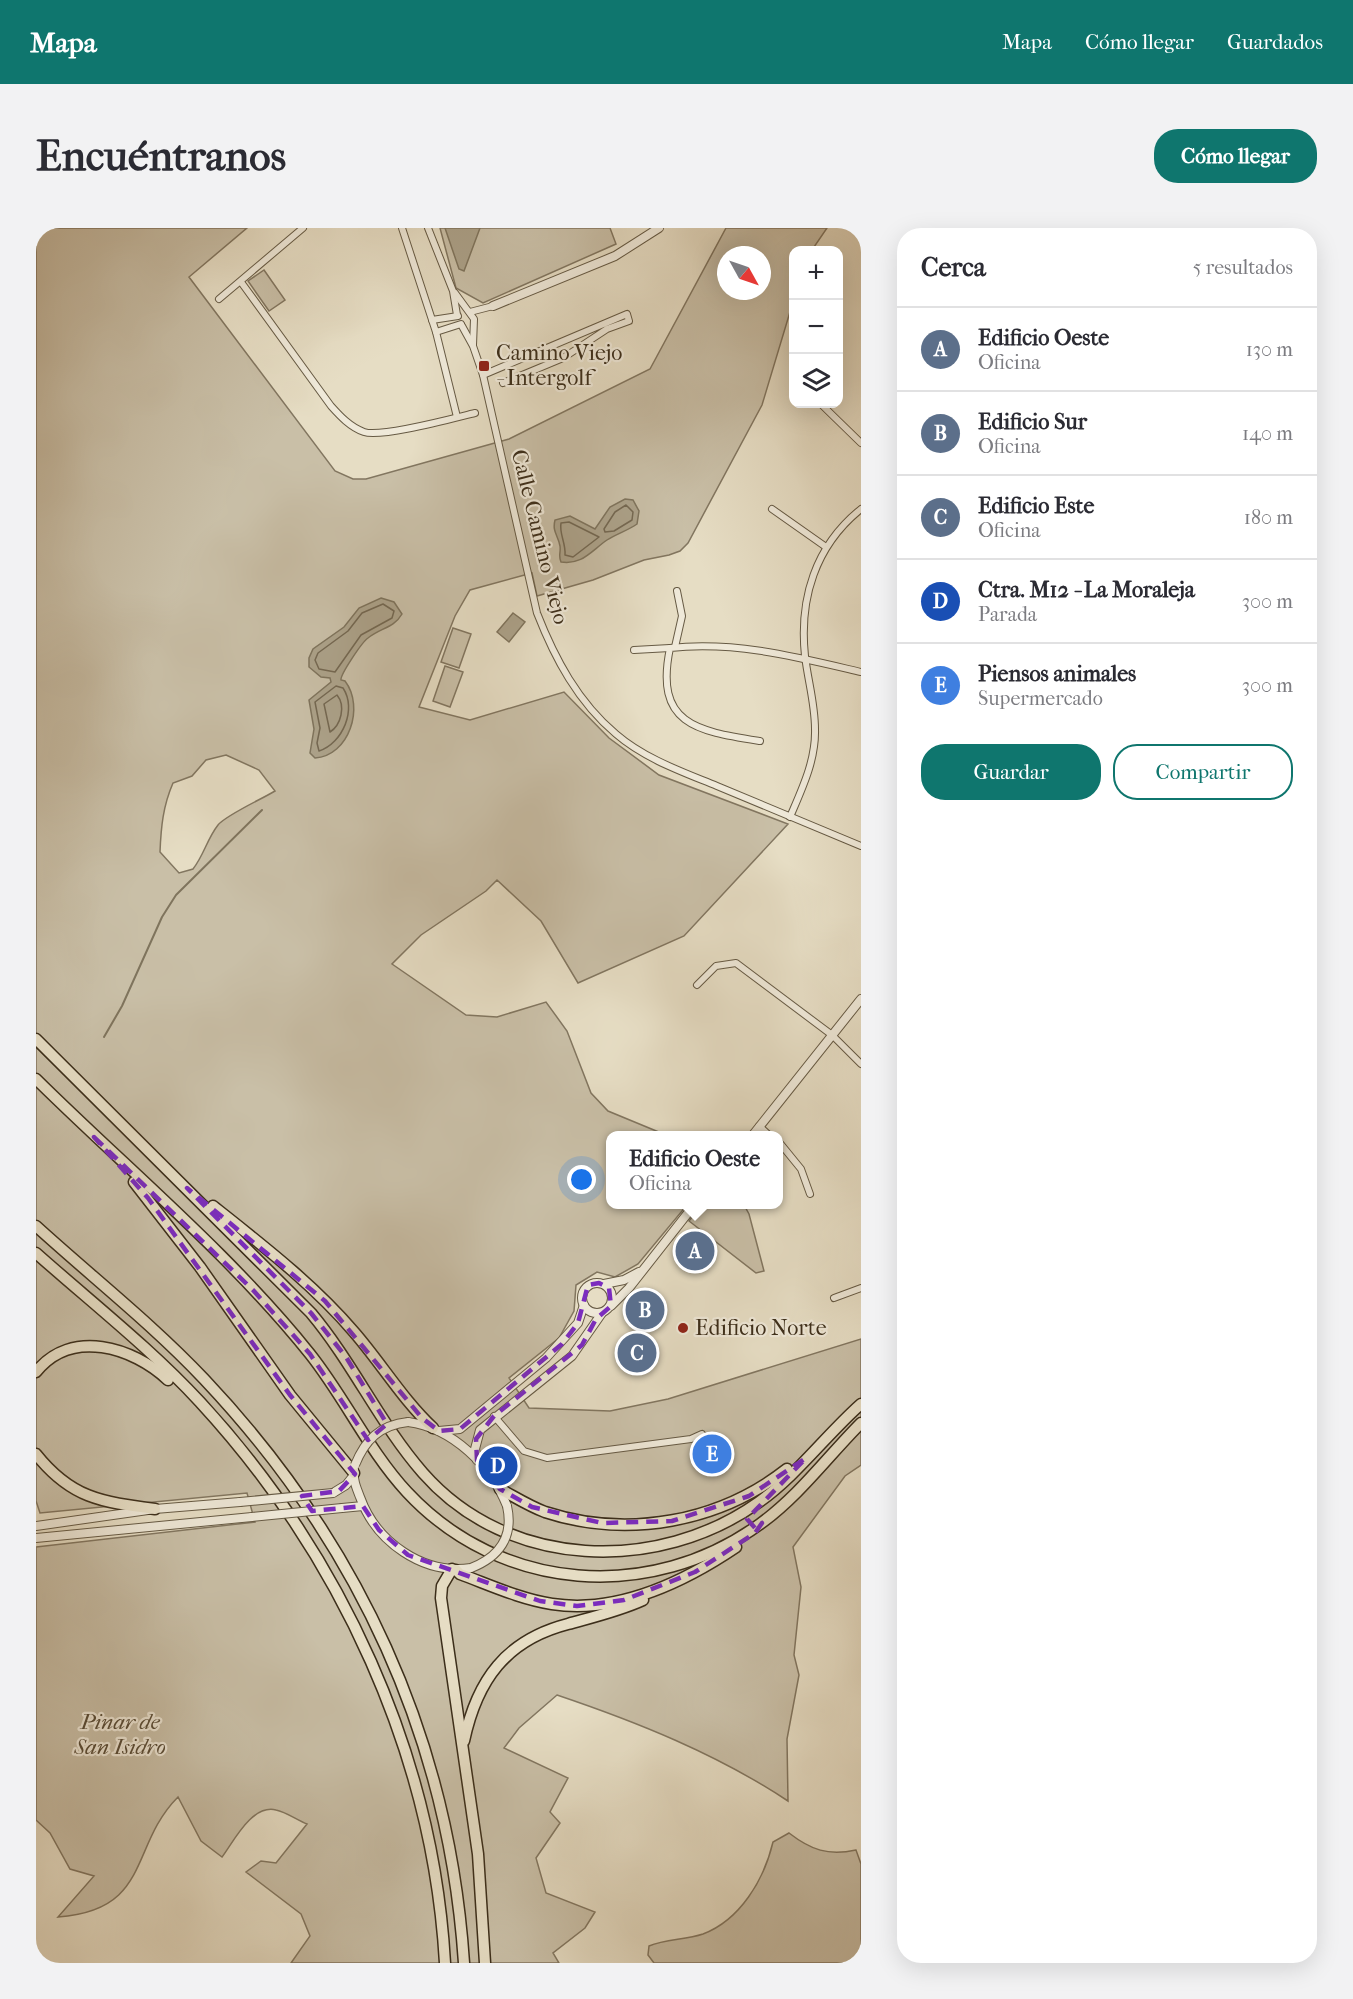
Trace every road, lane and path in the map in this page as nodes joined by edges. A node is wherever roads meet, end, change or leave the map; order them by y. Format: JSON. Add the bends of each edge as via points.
{"nodes":[{"id":1,"x":303,"y":228,"type":"edge"},
{"id":2,"x":402,"y":228,"type":"edge"},
{"id":3,"x":428,"y":228,"type":"edge"},
{"id":4,"x":659,"y":228,"type":"edge"},
{"id":5,"x":241,"y":282,"type":"junction"},
{"id":6,"x":453,"y":291,"type":"junction"},
{"id":7,"x":219,"y":299,"type":"dead end"},
{"id":8,"x":493,"y":306,"type":"junction"},
{"id":9,"x":469,"y":310,"type":"junction"},
{"id":10,"x":458,"y":315,"type":"junction"},
{"id":11,"x":432,"y":320,"type":"junction"},
{"id":12,"x":474,"y":320,"type":"junction"},
{"id":13,"x":461,"y":325,"type":"junction"},
{"id":14,"x":436,"y":332,"type":"junction"},
{"id":15,"x":473,"y":346,"type":"junction"},
{"id":16,"x":483,"y":375,"type":"junction"},
{"id":17,"x":503,"y":383,"type":"dead end"},
{"id":18,"x":825,"y":408,"type":"edge"},
{"id":19,"x":475,"y":413,"type":"dead end"},
{"id":20,"x":458,"y":417,"type":"junction"},
{"id":21,"x":861,"y":443,"type":"edge"},
{"id":22,"x":772,"y":509,"type":"dead end"},
{"id":23,"x":861,"y":509,"type":"edge"},
{"id":24,"x":826,"y":547,"type":"junction"},
{"id":25,"x":677,"y":591,"type":"dead end"},
{"id":26,"x":673,"y":648,"type":"junction"},
{"id":27,"x":634,"y":650,"type":"dead end"},
{"id":28,"x":806,"y":659,"type":"junction"},
{"id":29,"x":861,"y":672,"type":"edge"},
{"id":30,"x":760,"y":741,"type":"dead end"},
{"id":31,"x":790,"y":817,"type":"junction"},
{"id":32,"x":861,"y":846,"type":"edge"},
{"id":33,"x":697,"y":985,"type":"dead end"},
{"id":34,"x":861,"y":999,"type":"edge"},
{"id":35,"x":832,"y":1035,"type":"junction"},
{"id":36,"x":36,"y":1039,"type":"edge"},
{"id":37,"x":861,"y":1064,"type":"edge"},
{"id":38,"x":36,"y":1079,"type":"edge"},
{"id":39,"x":759,"y":1126,"type":"junction"},
{"id":40,"x":756,"y":1131,"type":"edge"},
{"id":41,"x":764,"y":1131,"type":"edge"},
{"id":42,"x":94,"y":1137,"type":"junction"},
{"id":43,"x":783,"y":1147,"type":"edge"},
{"id":44,"x":187,"y":1188,"type":"junction"},
{"id":45,"x":810,"y":1194,"type":"dead end"},
{"id":46,"x":691,"y":1209,"type":"edge"},
{"id":47,"x":36,"y":1226,"type":"edge"},
{"id":48,"x":36,"y":1253,"type":"edge"},
{"id":49,"x":640,"y":1272,"type":"junction"},
{"id":50,"x":604,"y":1284,"type":"junction"},
{"id":51,"x":861,"y":1288,"type":"edge"},
{"id":52,"x":834,"y":1298,"type":"dead end"},
{"id":53,"x":584,"y":1305,"type":"junction"},
{"id":54,"x":611,"y":1306,"type":"junction"},
{"id":55,"x":602,"y":1313,"type":"junction"},
{"id":56,"x":36,"y":1372,"type":"edge"},
{"id":57,"x":861,"y":1404,"type":"edge"},
{"id":58,"x":494,"y":1416,"type":"junction"},
{"id":59,"x":861,"y":1423,"type":"edge"},
{"id":60,"x":436,"y":1430,"type":"junction"},
{"id":61,"x":702,"y":1434,"type":"dead end"},
{"id":62,"x":36,"y":1454,"type":"edge"},
{"id":63,"x":806,"y":1458,"type":"junction"},
{"id":64,"x":477,"y":1460,"type":"junction"},
{"id":65,"x":354,"y":1471,"type":"junction"},
{"id":66,"x":500,"y":1489,"type":"junction"},
{"id":67,"x":286,"y":1506,"type":"junction"},
{"id":68,"x":363,"y":1506,"type":"junction"},
{"id":69,"x":155,"y":1509,"type":"junction"},
{"id":70,"x":762,"y":1523,"type":"junction"},
{"id":71,"x":36,"y":1526,"type":"edge"},
{"id":72,"x":36,"y":1538,"type":"edge"},
{"id":73,"x":454,"y":1570,"type":"junction"},
{"id":74,"x":695,"y":1572,"type":"junction"},
{"id":75,"x":463,"y":1747,"type":"junction"},
{"id":76,"x":445,"y":1963,"type":"edge"},
{"id":77,"x":464,"y":1963,"type":"edge"},
{"id":78,"x":485,"y":1963,"type":"edge"}],
"edges":[{"from":1,"to":5,"type":"street"},
{"from":2,"to":11,"type":"street"},
{"from":3,"to":6,"type":"street"},
{"from":4,"to":8,"type":"street","via":[[615,256]]},
{"from":5,"to":7,"type":"street"},
{"from":5,"to":20,"type":"street","via":[[346,422],[365,433]]},
{"from":6,"to":9,"type":"street"},
{"from":6,"to":10,"type":"street"},
{"from":8,"to":9,"type":"street"},
{"from":8,"to":12,"type":"street"},
{"from":9,"to":10,"type":"street"},
{"from":9,"to":12,"type":"street"},
{"from":10,"to":11,"type":"street"},
{"from":10,"to":13,"type":"street","name":"Calle Camino Viejo"},
{"from":11,"to":14,"type":"street"},
{"from":12,"to":13,"type":"street","via":[[469,327]]},
{"from":12,"to":15,"type":"street","name":"Calle Camino Viejo"},
{"from":13,"to":14,"type":"street"},
{"from":13,"to":15,"type":"street","name":"Calle Camino Viejo"},
{"from":14,"to":20,"type":"street"},
{"from":15,"to":16,"type":"street","name":"Calle Camino Viejo"},
{"from":16,"to":17,"type":"street","via":[[627,314],[628,321],[607,329],[580,349]]},
{"from":16,"to":31,"type":"street","name":"Calle Camino Viejo","via":[[537,614],[566,676],[617,735],[654,759]]},
{"from":18,"to":21,"type":"street"},
{"from":19,"to":20,"type":"street"},
{"from":22,"to":24,"type":"street"},
{"from":23,"to":24,"type":"street"},
{"from":24,"to":28,"type":"street","via":[[810,580],[806,600]]},
{"from":25,"to":26,"type":"street","via":[[682,616]]},
{"from":26,"to":27,"type":"street"},
{"from":26,"to":28,"type":"street","via":[[735,646]]},
{"from":26,"to":30,"type":"street","via":[[665,686],[671,704],[692,724],[709,733]]},
{"from":28,"to":29,"type":"street"},
{"from":28,"to":31,"type":"street","via":[[816,731],[808,771]]},
{"from":31,"to":32,"type":"street","name":"Calle Camino Viejo"},
{"from":33,"to":35,"type":"street","via":[[716,966],[736,963]]},
{"from":34,"to":35,"type":"street"},
{"from":35,"to":37,"type":"street"},
{"from":35,"to":39,"type":"street"},
{"from":36,"to":44,"type":"highway"},
{"from":38,"to":42,"type":"highway"},
{"from":39,"to":40,"type":"street"},
{"from":39,"to":41,"type":"street"},
{"from":42,"to":65,"type":"highway","via":[[148,1198],[281,1382]]},
{"from":42,"to":70,"type":"highway","via":[[253,1290],[310,1354],[374,1450],[408,1493],[439,1521],[479,1547],[538,1569],[613,1577],[696,1560]]},
{"from":43,"to":45,"type":"street","via":[[801,1169]]},
{"from":44,"to":60,"type":"highway","via":[[289,1266],[325,1300]]},
{"from":44,"to":63,"type":"highway","via":[[331,1337],[393,1434],[424,1474],[460,1506],[498,1528],[544,1544],[587,1552],[659,1548],[735,1518],[771,1493]]},
{"from":46,"to":49,"type":"street"},
{"from":47,"to":77,"type":"highway","via":[[203,1378],[278,1465],[339,1554],[387,1647],[427,1755],[449,1846]]},
{"from":48,"to":67,"type":"highway","via":[[179,1381]]},
{"from":49,"to":50,"type":"street"},
{"from":49,"to":54,"type":"street"},
{"from":50,"to":53,"type":"street","via":[[588,1286],[582,1295]]},
{"from":50,"to":54,"type":"street","via":[[612,1294]]},
{"from":51,"to":52,"type":"street"},
{"from":53,"to":55,"type":"street","via":[[591,1312]]},
{"from":53,"to":60,"type":"street","via":[[578,1323],[546,1358],[460,1429]]},
{"from":54,"to":55,"type":"street"},
{"from":55,"to":58,"type":"street","via":[[572,1356]]},
{"from":56,"to":67,"type":"highway","via":[[56,1354],[77,1347],[98,1346],[129,1354],[182,1392]]},
{"from":57,"to":63,"type":"highway"},
{"from":58,"to":61,"type":"street","via":[[525,1451],[547,1458],[691,1439]]},
{"from":58,"to":64,"type":"street","via":[[476,1439]]},
{"from":59,"to":70,"type":"highway"},
{"from":60,"to":64,"type":"street"},
{"from":60,"to":65,"type":"street","bridge":true,"via":[[408,1422],[381,1429],[365,1445]]},
{"from":62,"to":69,"type":"highway","via":[[60,1481],[79,1493],[105,1502]]},
{"from":63,"to":66,"type":"highway","via":[[732,1503],[692,1517],[651,1524],[616,1525],[562,1517],[532,1507]]},
{"from":64,"to":66,"type":"street"},
{"from":65,"to":68,"type":"street"},
{"from":65,"to":69,"type":"street","bridge":true,"via":[[346,1485],[333,1493]]},
{"from":66,"to":73,"type":"street","bridge":true,"via":[[510,1524],[506,1539],[494,1556],[471,1568]]},
{"from":67,"to":76,"type":"highway","via":[[353,1621],[406,1750],[434,1872]]},
{"from":68,"to":72,"type":"street","bridge":true},
{"from":68,"to":73,"type":"street","via":[[379,1530],[408,1555],[432,1566]]},
{"from":69,"to":71,"type":"street"},
{"from":70,"to":74,"type":"highway","via":[[755,1533]]},
{"from":73,"to":74,"type":"highway","via":[[527,1598],[577,1606],[624,1600]]},
{"from":73,"to":75,"type":"highway","via":[[442,1586],[441,1598]]},
{"from":74,"to":75,"type":"highway","via":[[635,1604],[548,1630],[513,1650],[481,1689],[471,1711]]},
{"from":75,"to":78,"type":"highway","via":[[480,1873]]}]}
